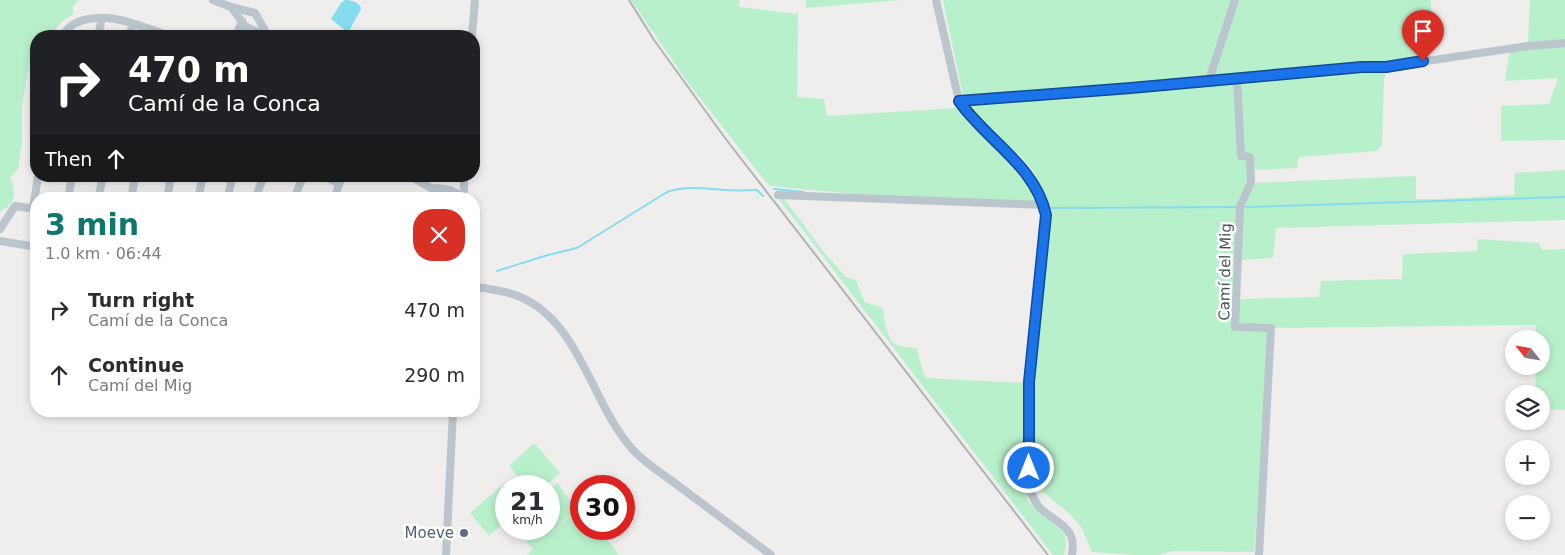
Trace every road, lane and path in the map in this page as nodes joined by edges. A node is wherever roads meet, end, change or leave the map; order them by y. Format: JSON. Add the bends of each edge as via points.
{"nodes":[{"id":1,"x":213,"y":0,"type":"edge"},
{"id":2,"x":475,"y":0,"type":"edge"},
{"id":3,"x":936,"y":0,"type":"edge"},
{"id":4,"x":1235,"y":0,"type":"edge"},
{"id":5,"x":231,"y":7,"type":"junction"},
{"id":6,"x":248,"y":11,"type":"junction"},
{"id":7,"x":102,"y":18,"type":"junction"},
{"id":8,"x":258,"y":20,"type":"junction"},
{"id":9,"x":242,"y":21,"type":"junction"},
{"id":10,"x":132,"y":24,"type":"junction"},
{"id":11,"x":250,"y":28,"type":"junction"},
{"id":12,"x":67,"y":30,"type":"edge"},
{"id":13,"x":99,"y":30,"type":"edge"},
{"id":14,"x":131,"y":30,"type":"edge"},
{"id":15,"x":150,"y":30,"type":"edge"},
{"id":16,"x":238,"y":30,"type":"edge"},
{"id":17,"x":248,"y":30,"type":"edge"},
{"id":18,"x":254,"y":30,"type":"edge"},
{"id":19,"x":263,"y":30,"type":"edge"},
{"id":20,"x":472,"y":30,"type":"edge"},
{"id":21,"x":1565,"y":43,"type":"edge"},
{"id":22,"x":1236,"y":79,"type":"junction"},
{"id":23,"x":1209,"y":80,"type":"junction"},
{"id":24,"x":959,"y":101,"type":"junction"},
{"id":25,"x":420,"y":182,"type":"edge"},
{"id":26,"x":460,"y":182,"type":"edge"},
{"id":27,"x":431,"y":188,"type":"junction"},
{"id":28,"x":448,"y":190,"type":"junction"},
{"id":29,"x":436,"y":192,"type":"edge"},
{"id":30,"x":455,"y":192,"type":"edge"},
{"id":31,"x":778,"y":196,"type":"dead end"},
{"id":32,"x":1043,"y":205,"type":"junction"},
{"id":33,"x":30,"y":208,"type":"edge"},
{"id":34,"x":0,"y":229,"type":"edge"},
{"id":35,"x":0,"y":242,"type":"edge"},
{"id":36,"x":30,"y":246,"type":"edge"},
{"id":37,"x":480,"y":288,"type":"edge"},
{"id":38,"x":453,"y":417,"type":"edge"},
{"id":39,"x":446,"y":555,"type":"edge"},
{"id":40,"x":770,"y":555,"type":"edge"},
{"id":41,"x":1072,"y":555,"type":"edge"},
{"id":42,"x":1259,"y":555,"type":"edge"}],
"edges":[{"from":1,"to":5,"type":"street"},
{"from":2,"to":20,"type":"street"},
{"from":3,"to":24,"type":"street"},
{"from":4,"to":23,"type":"street"},
{"from":5,"to":6,"type":"street"},
{"from":5,"to":9,"type":"street"},
{"from":6,"to":8,"type":"street","via":[[255,13]]},
{"from":6,"to":9,"type":"street"},
{"from":7,"to":10,"type":"street"},
{"from":7,"to":12,"type":"street","via":[[87,19]]},
{"from":7,"to":13,"type":"street"},
{"from":8,"to":11,"type":"street"},
{"from":8,"to":19,"type":"street"},
{"from":9,"to":11,"type":"street"},
{"from":9,"to":16,"type":"street"},
{"from":10,"to":14,"type":"street"},
{"from":10,"to":15,"type":"street"},
{"from":11,"to":17,"type":"street"},
{"from":11,"to":18,"type":"street"},
{"from":21,"to":22,"type":"street","via":[[1386,67]]},
{"from":22,"to":23,"type":"street"},
{"from":22,"to":42,"type":"street","name":"Camí del Mig","via":[[1241,156],[1250,156],[1251,182],[1240,207],[1235,327],[1271,328]]},
{"from":23,"to":24,"type":"street"},
{"from":24,"to":32,"type":"street","via":[[1019,164]]},
{"from":25,"to":27,"type":"street"},
{"from":26,"to":28,"type":"street"},
{"from":27,"to":28,"type":"street"},
{"from":27,"to":29,"type":"street"},
{"from":28,"to":30,"type":"street"},
{"from":31,"to":32,"type":"street"},
{"from":32,"to":41,"type":"street","via":[[1046,215],[1029,382],[1029,488],[1040,508],[1067,529],[1073,542]]},
{"from":33,"to":34,"type":"street","via":[[15,206]]},
{"from":35,"to":36,"type":"street"},
{"from":37,"to":40,"type":"street","via":[[519,296],[554,321],[574,348],[614,426],[636,454]]},
{"from":38,"to":39,"type":"street"}]}
